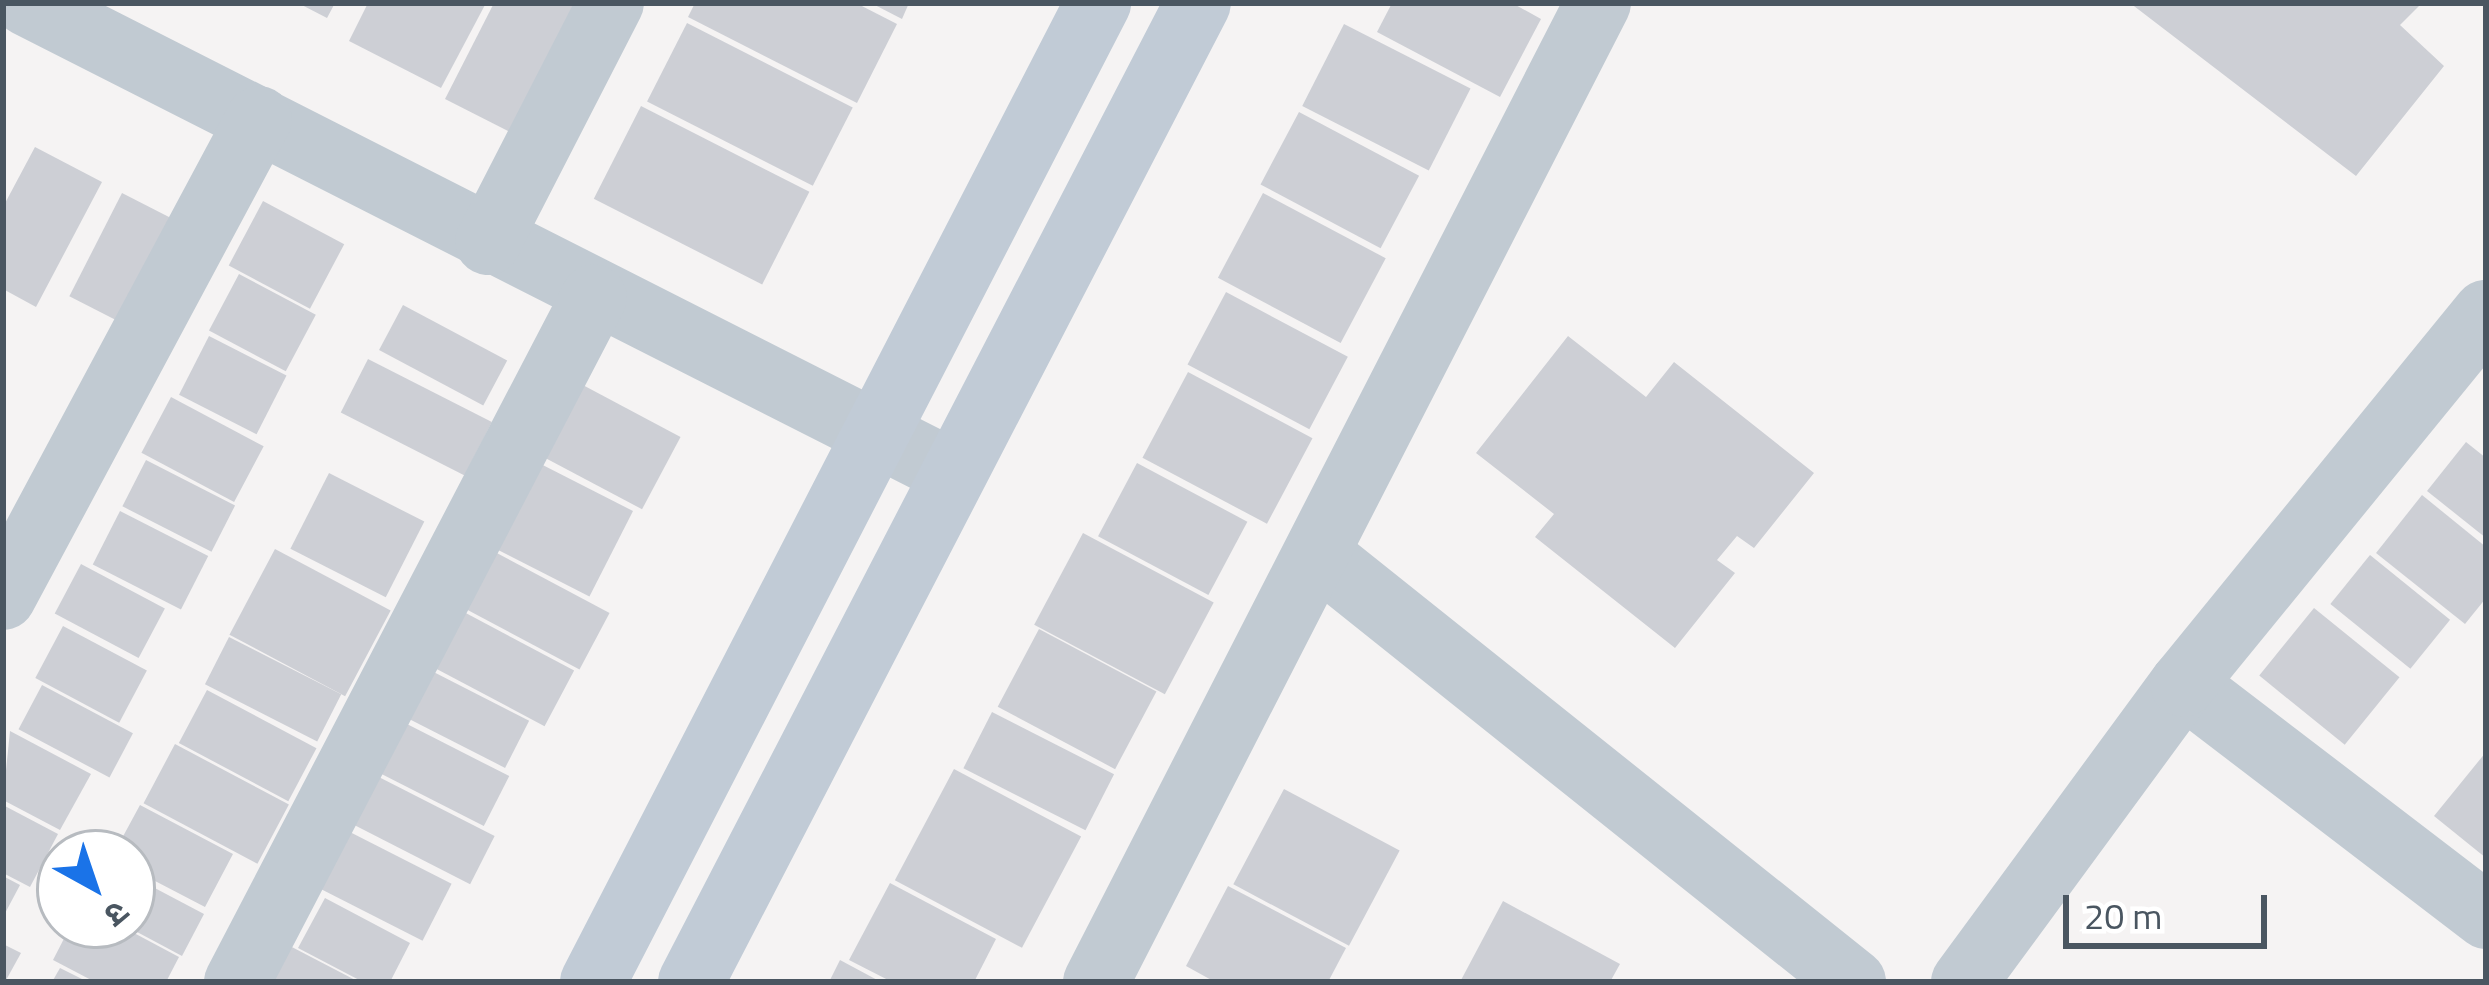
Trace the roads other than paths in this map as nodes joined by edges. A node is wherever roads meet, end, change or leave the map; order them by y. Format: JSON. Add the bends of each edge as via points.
{"nodes":[{"id":1,"x":27,"y":3,"type":"edge"},
{"id":2,"x":611,"y":3,"type":"edge"},
{"id":3,"x":1098,"y":3,"type":"edge"},
{"id":4,"x":1198,"y":3,"type":"edge"},
{"id":5,"x":1598,"y":3,"type":"edge"},
{"id":6,"x":260,"y":119,"type":"junction"},
{"id":7,"x":488,"y":242,"type":"junction"},
{"id":8,"x":595,"y":297,"type":"junction"},
{"id":9,"x":2486,"y":314,"type":"edge"},
{"id":10,"x":875,"y":435,"type":"junction"},
{"id":11,"x":954,"y":473,"type":"junction"},
{"id":12,"x":1321,"y":556,"type":"junction"},
{"id":13,"x":5,"y":586,"type":"edge"},
{"id":14,"x":2183,"y":684,"type":"junction"},
{"id":15,"x":2486,"y":916,"type":"edge"},
{"id":16,"x":1788,"y":961,"type":"edge"},
{"id":17,"x":237,"y":982,"type":"edge"},
{"id":18,"x":593,"y":982,"type":"edge"},
{"id":19,"x":691,"y":982,"type":"edge"},
{"id":20,"x":1096,"y":982,"type":"edge"},
{"id":21,"x":1853,"y":982,"type":"edge"},
{"id":22,"x":1964,"y":982,"type":"edge"}],
"edges":[{"from":1,"to":6,"type":"street"},
{"from":2,"to":7,"type":"street"},
{"from":3,"to":10,"type":"street"},
{"from":4,"to":11,"type":"street"},
{"from":5,"to":12,"type":"street"},
{"from":6,"to":7,"type":"street"},
{"from":6,"to":13,"type":"street"},
{"from":7,"to":8,"type":"street"},
{"from":8,"to":10,"type":"street"},
{"from":8,"to":17,"type":"street"},
{"from":9,"to":14,"type":"street"},
{"from":10,"to":11,"type":"street"},
{"from":10,"to":18,"type":"street"},
{"from":11,"to":19,"type":"street"},
{"from":12,"to":16,"type":"street"},
{"from":12,"to":20,"type":"street"},
{"from":14,"to":15,"type":"street"},
{"from":14,"to":22,"type":"street"},
{"from":16,"to":21,"type":"street"}]}
